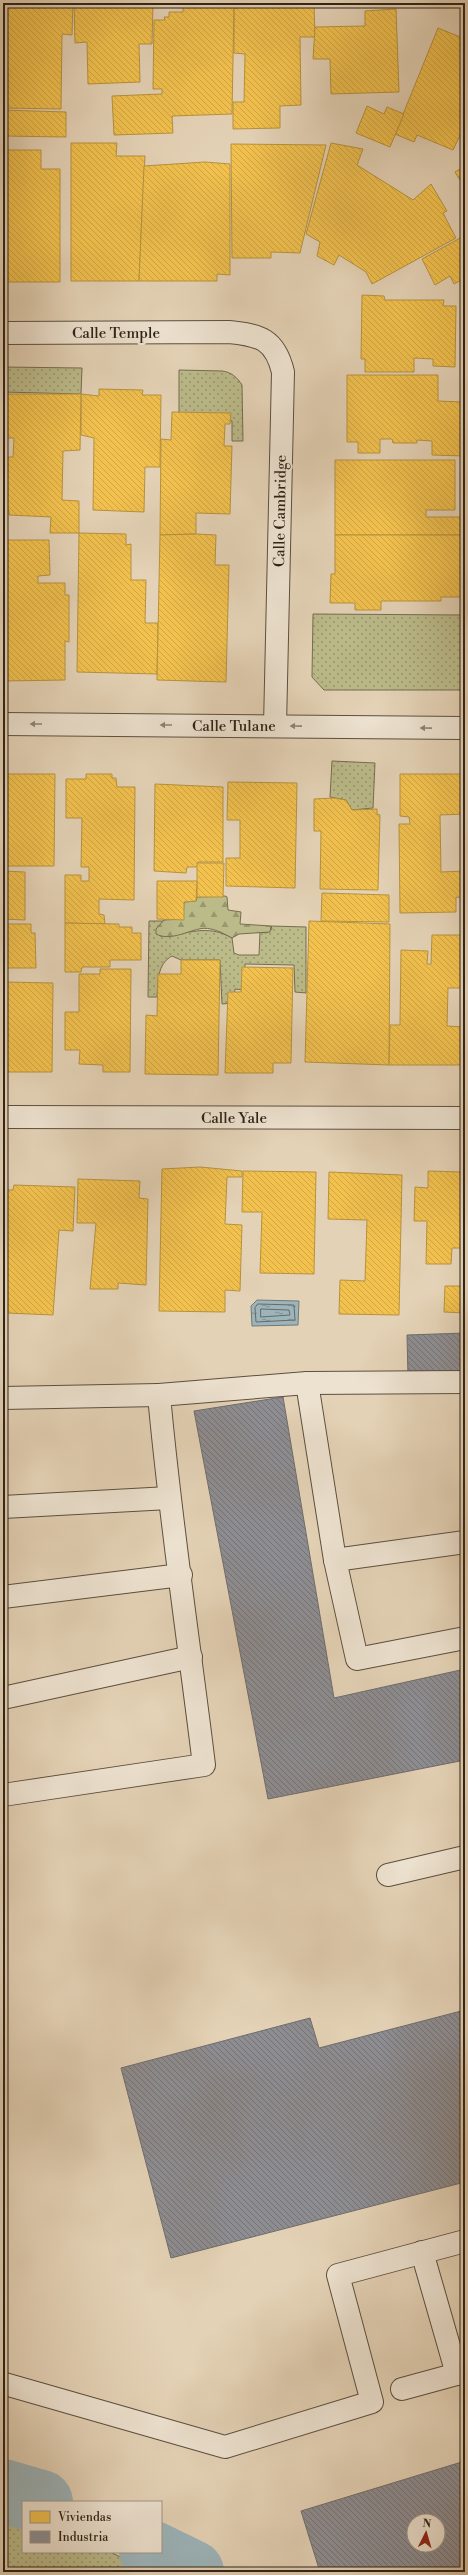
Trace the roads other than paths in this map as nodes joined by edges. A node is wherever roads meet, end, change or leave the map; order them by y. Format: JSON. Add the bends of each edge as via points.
{"nodes":[{"id":1,"x":229,"y":332,"type":"joint"},
{"id":2,"x":3,"y":333,"type":"edge"},
{"id":3,"x":3,"y":724,"type":"edge"},
{"id":4,"x":275,"y":726,"type":"junction"},
{"id":5,"x":465,"y":728,"type":"edge"},
{"id":6,"x":3,"y":1117,"type":"edge"},
{"id":7,"x":465,"y":1118,"type":"edge"},
{"id":8,"x":465,"y":1382,"type":"edge"},
{"id":9,"x":307,"y":1383,"type":"junction"},
{"id":10,"x":160,"y":1395,"type":"junction"},
{"id":11,"x":3,"y":1398,"type":"edge"},
{"id":12,"x":169,"y":1498,"type":"junction"},
{"id":13,"x":3,"y":1507,"type":"edge"},
{"id":14,"x":465,"y":1542,"type":"edge"},
{"id":15,"x":335,"y":1560,"type":"junction"},
{"id":16,"x":181,"y":1576,"type":"junction"},
{"id":17,"x":3,"y":1597,"type":"edge"},
{"id":18,"x":465,"y":1638,"type":"edge"},
{"id":19,"x":191,"y":1657,"type":"junction"},
{"id":20,"x":3,"y":1698,"type":"edge"},
{"id":21,"x":3,"y":1795,"type":"edge"},
{"id":22,"x":465,"y":1857,"type":"edge"},
{"id":23,"x":388,"y":1875,"type":"dead end"},
{"id":24,"x":465,"y":2241,"type":"edge"},
{"id":25,"x":422,"y":2252,"type":"junction"},
{"id":26,"x":461,"y":2372,"type":"edge"},
{"id":27,"x":5,"y":2384,"type":"dead end"},
{"id":28,"x":402,"y":2389,"type":"dead end"}],
"edges":[{"from":1,"to":2,"type":"street","name":"Calle Temple"},
{"from":1,"to":4,"type":"street","name":"Calle Cambridge","via":[[250,334],[269,342],[279,355],[283,372]]},
{"from":4,"to":3,"type":"street","name":"Calle Tulane","one_way":true},
{"from":5,"to":4,"type":"street","name":"Calle Tulane","one_way":true},
{"from":6,"to":7,"type":"street","name":"Calle Yale"},
{"from":8,"to":9,"type":"street"},
{"from":9,"to":10,"type":"street"},
{"from":9,"to":15,"type":"street"},
{"from":10,"to":11,"type":"street"},
{"from":10,"to":12,"type":"street"},
{"from":12,"to":13,"type":"street"},
{"from":12,"to":16,"type":"street"},
{"from":14,"to":15,"type":"street"},
{"from":15,"to":18,"type":"street","via":[[356,1659]]},
{"from":16,"to":17,"type":"street"},
{"from":16,"to":19,"type":"street"},
{"from":19,"to":20,"type":"street"},
{"from":19,"to":21,"type":"street","via":[[204,1765]]},
{"from":22,"to":23,"type":"street"},
{"from":24,"to":25,"type":"street"},
{"from":25,"to":26,"type":"street"},
{"from":25,"to":27,"type":"street","via":[[338,2275],[372,2402],[225,2447]]},
{"from":26,"to":28,"type":"street"}]}
